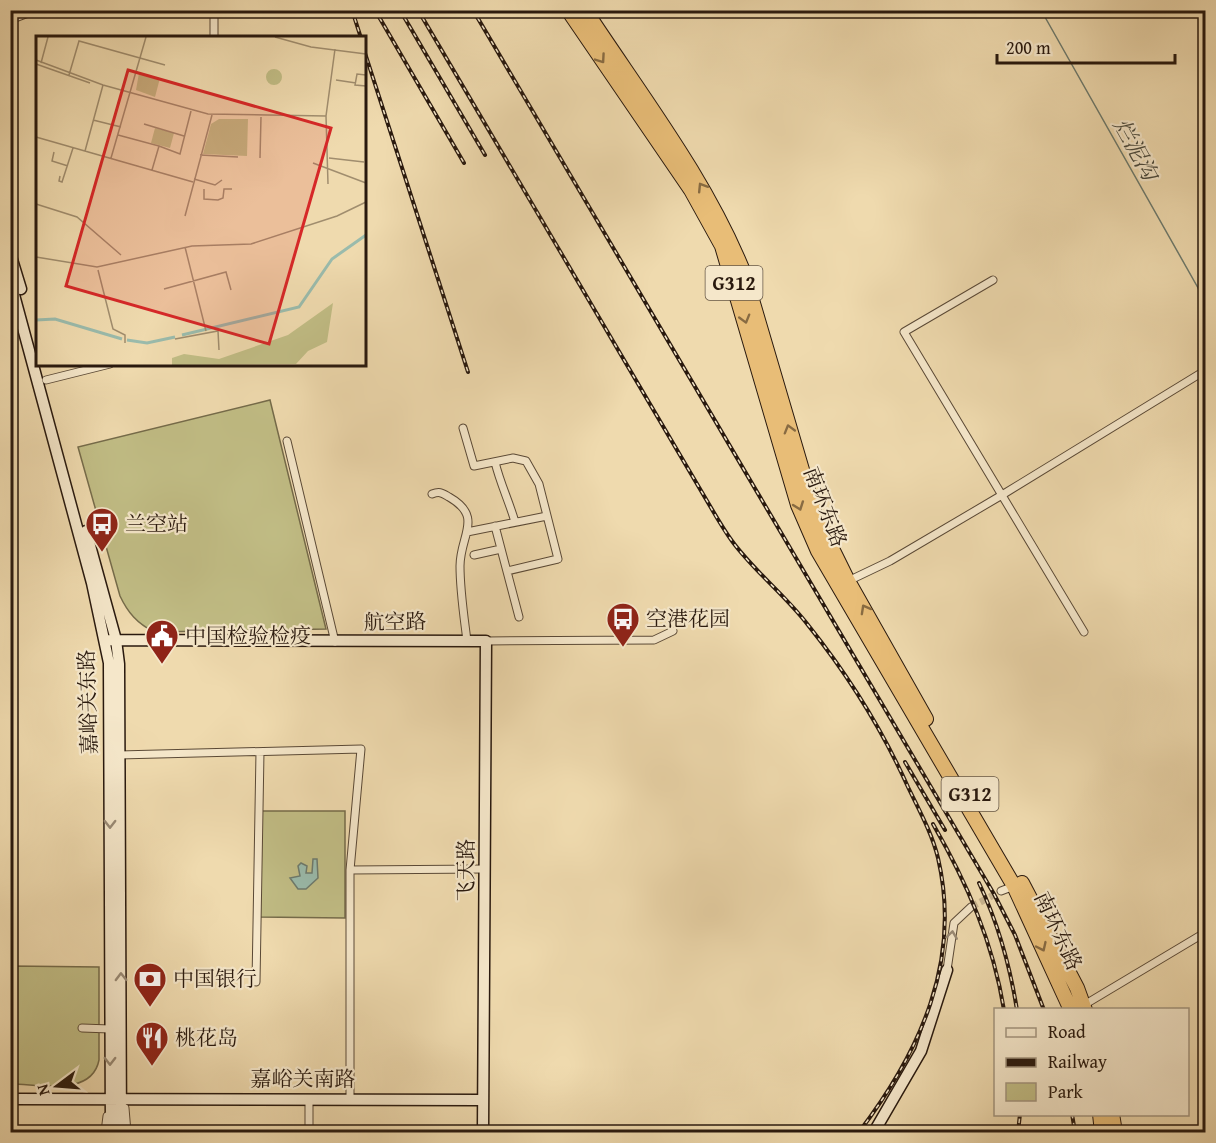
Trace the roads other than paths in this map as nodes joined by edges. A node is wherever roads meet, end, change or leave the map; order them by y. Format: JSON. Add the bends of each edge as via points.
{"nodes":[{"id":1,"x":36,"y":10,"type":"edge"},
{"id":2,"x":213,"y":10,"type":"edge"},
{"id":3,"x":568,"y":10,"type":"edge"},
{"id":4,"x":585,"y":10,"type":"edge"},
{"id":5,"x":10,"y":20,"type":"edge"},
{"id":6,"x":214,"y":36,"type":"edge"},
{"id":7,"x":10,"y":253,"type":"edge"},
{"id":8,"x":10,"y":280,"type":"edge"},
{"id":9,"x":993,"y":280,"type":"dead end"},
{"id":10,"x":36,"y":343,"type":"edge"},
{"id":11,"x":42,"y":366,"type":"edge"},
{"id":12,"x":102,"y":366,"type":"edge"},
{"id":13,"x":1206,"y":370,"type":"edge"},
{"id":14,"x":46,"y":380,"type":"junction"},
{"id":15,"x":463,"y":428,"type":"dead end"},
{"id":16,"x":287,"y":441,"type":"dead end"},
{"id":17,"x":495,"y":462,"type":"junction"},
{"id":18,"x":432,"y":494,"type":"dead end"},
{"id":19,"x":1002,"y":495,"type":"junction"},
{"id":20,"x":547,"y":516,"type":"junction"},
{"id":21,"x":514,"y":522,"type":"junction"},
{"id":22,"x":495,"y":526,"type":"junction"},
{"id":23,"x":467,"y":532,"type":"junction"},
{"id":24,"x":501,"y":549,"type":"junction"},
{"id":25,"x":474,"y":555,"type":"dead end"},
{"id":26,"x":507,"y":571,"type":"junction"},
{"id":27,"x":843,"y":583,"type":"junction"},
{"id":28,"x":519,"y":617,"type":"dead end"},
{"id":29,"x":673,"y":631,"type":"dead end"},
{"id":30,"x":1083,"y":632,"type":"dead end"},
{"id":31,"x":111,"y":640,"type":"junction"},
{"id":32,"x":486,"y":640,"type":"junction"},
{"id":33,"x":467,"y":641,"type":"junction"},
{"id":34,"x":335,"y":642,"type":"junction"},
{"id":35,"x":260,"y":752,"type":"junction"},
{"id":36,"x":119,"y":755,"type":"junction"},
{"id":37,"x":485,"y":868,"type":"junction"},
{"id":38,"x":350,"y":870,"type":"junction"},
{"id":39,"x":1014,"y":886,"type":"junction"},
{"id":40,"x":1001,"y":891,"type":"tunnel mouth"},
{"id":41,"x":971,"y":907,"type":"tunnel mouth"},
{"id":42,"x":1206,"y":932,"type":"edge"},
{"id":43,"x":947,"y":970,"type":"joint"},
{"id":44,"x":256,"y":982,"type":"dead end"},
{"id":45,"x":1080,"y":1008,"type":"edge"},
{"id":46,"x":82,"y":1028,"type":"dead end"},
{"id":47,"x":110,"y":1029,"type":"junction"},
{"id":48,"x":309,"y":1098,"type":"junction"},
{"id":49,"x":350,"y":1098,"type":"junction"},
{"id":50,"x":10,"y":1099,"type":"edge"},
{"id":51,"x":110,"y":1099,"type":"junction"},
{"id":52,"x":123,"y":1099,"type":"junction"},
{"id":53,"x":483,"y":1100,"type":"junction"},
{"id":54,"x":1100,"y":1116,"type":"edge"},
{"id":55,"x":1112,"y":1116,"type":"edge"},
{"id":56,"x":105,"y":1132,"type":"edge"},
{"id":57,"x":111,"y":1132,"type":"edge"},
{"id":58,"x":121,"y":1132,"type":"edge"},
{"id":59,"x":127,"y":1132,"type":"edge"},
{"id":60,"x":309,"y":1132,"type":"edge"},
{"id":61,"x":483,"y":1132,"type":"edge"},
{"id":62,"x":874,"y":1132,"type":"edge"},
{"id":63,"x":1102,"y":1132,"type":"edge"},
{"id":64,"x":1114,"y":1132,"type":"edge"}],
"edges":[{"from":1,"to":5,"type":"street"},
{"from":2,"to":6,"type":"street"},
{"from":3,"to":27,"type":"highway","name":"南环东路","number":"G312","one_way":true,"via":[[690,190],[722,246],[798,505],[818,551]]},
{"from":27,"to":4,"type":"highway","name":"南环东路","number":"G312","one_way":true,"via":[[815,514],[745,276],[731,241],[702,186]]},
{"from":7,"to":10,"type":"main road"},
{"from":8,"to":31,"type":"main road","name":"嘉峪关东路"},
{"from":9,"to":19,"type":"street","via":[[904,332]]},
{"from":11,"to":14,"type":"main road","name":"嘉峪关东路"},
{"from":12,"to":14,"type":"street"},
{"from":13,"to":19,"type":"street"},
{"from":14,"to":31,"type":"main road","name":"嘉峪关东路"},
{"from":15,"to":17,"type":"street","via":[[474,466]]},
{"from":16,"to":34,"type":"street"},
{"from":17,"to":20,"type":"street","via":[[513,458],[526,461],[539,484]]},
{"from":17,"to":21,"type":"street"},
{"from":18,"to":23,"type":"street","via":[[442,493],[462,505],[469,519]]},
{"from":19,"to":27,"type":"street","via":[[890,561]]},
{"from":19,"to":30,"type":"street"},
{"from":20,"to":21,"type":"street"},
{"from":20,"to":26,"type":"street","via":[[558,559]]},
{"from":21,"to":22,"type":"street"},
{"from":22,"to":23,"type":"street"},
{"from":22,"to":24,"type":"street"},
{"from":23,"to":33,"type":"street","via":[[460,566]]},
{"from":24,"to":25,"type":"street"},
{"from":24,"to":26,"type":"street"},
{"from":26,"to":28,"type":"street"},
{"from":27,"to":39,"type":"highway","name":"南环东路","number":"G312"},
{"from":45,"to":27,"type":"highway","name":"南环东路","number":"G312","one_way":true,"via":[[1026,889]]},
{"from":29,"to":32,"type":"street","name":"航空路","via":[[654,640]]},
{"from":31,"to":34,"type":"main road","name":"航空路"},
{"from":31,"to":36,"type":"main road","name":"嘉峪关东路","via":[[119,664]]},
{"from":31,"to":47,"type":"main road","name":"嘉峪关东路","one_way":true},
{"from":32,"to":33,"type":"main road","name":"航空路"},
{"from":32,"to":37,"type":"main road","name":"飞天路"},
{"from":33,"to":34,"type":"main road","name":"航空路"},
{"from":35,"to":36,"type":"street"},
{"from":35,"to":38,"type":"street","via":[[361,749]]},
{"from":35,"to":44,"type":"street"},
{"from":52,"to":36,"type":"main road","name":"嘉峪关东路","one_way":true},
{"from":37,"to":38,"type":"street"},
{"from":37,"to":53,"type":"main road","name":"飞天路"},
{"from":38,"to":49,"type":"street"},
{"from":39,"to":40,"type":"street"},
{"from":39,"to":45,"type":"highway","name":"南环东路","number":"G312","one_way":true},
{"from":43,"to":41,"type":"street","one_way":true,"via":[[954,923]]},
{"from":42,"to":45,"type":"street"},
{"from":43,"to":62,"type":"main road","via":[[921,1051]]},
{"from":46,"to":47,"type":"street"},
{"from":47,"to":51,"type":"main road","name":"嘉峪关东路","one_way":true},
{"from":48,"to":49,"type":"main road","name":"嘉峪关南路"},
{"from":48,"to":52,"type":"main road","name":"嘉峪关南路"},
{"from":48,"to":60,"type":"street"},
{"from":49,"to":53,"type":"main road","name":"嘉峪关南路"},
{"from":50,"to":51,"type":"main road","name":"嘉峪关南路"},
{"from":51,"to":52,"type":"main road","name":"嘉峪关南路"},
{"from":51,"to":56,"type":"street"},
{"from":51,"to":57,"type":"main road","name":"嘉峪关东路"},
{"from":52,"to":58,"type":"main road","name":"嘉峪关东路"},
{"from":52,"to":59,"type":"street"},
{"from":53,"to":61,"type":"main road","name":"飞天路"},
{"from":54,"to":63,"type":"highway"},
{"from":55,"to":64,"type":"highway"}]}
